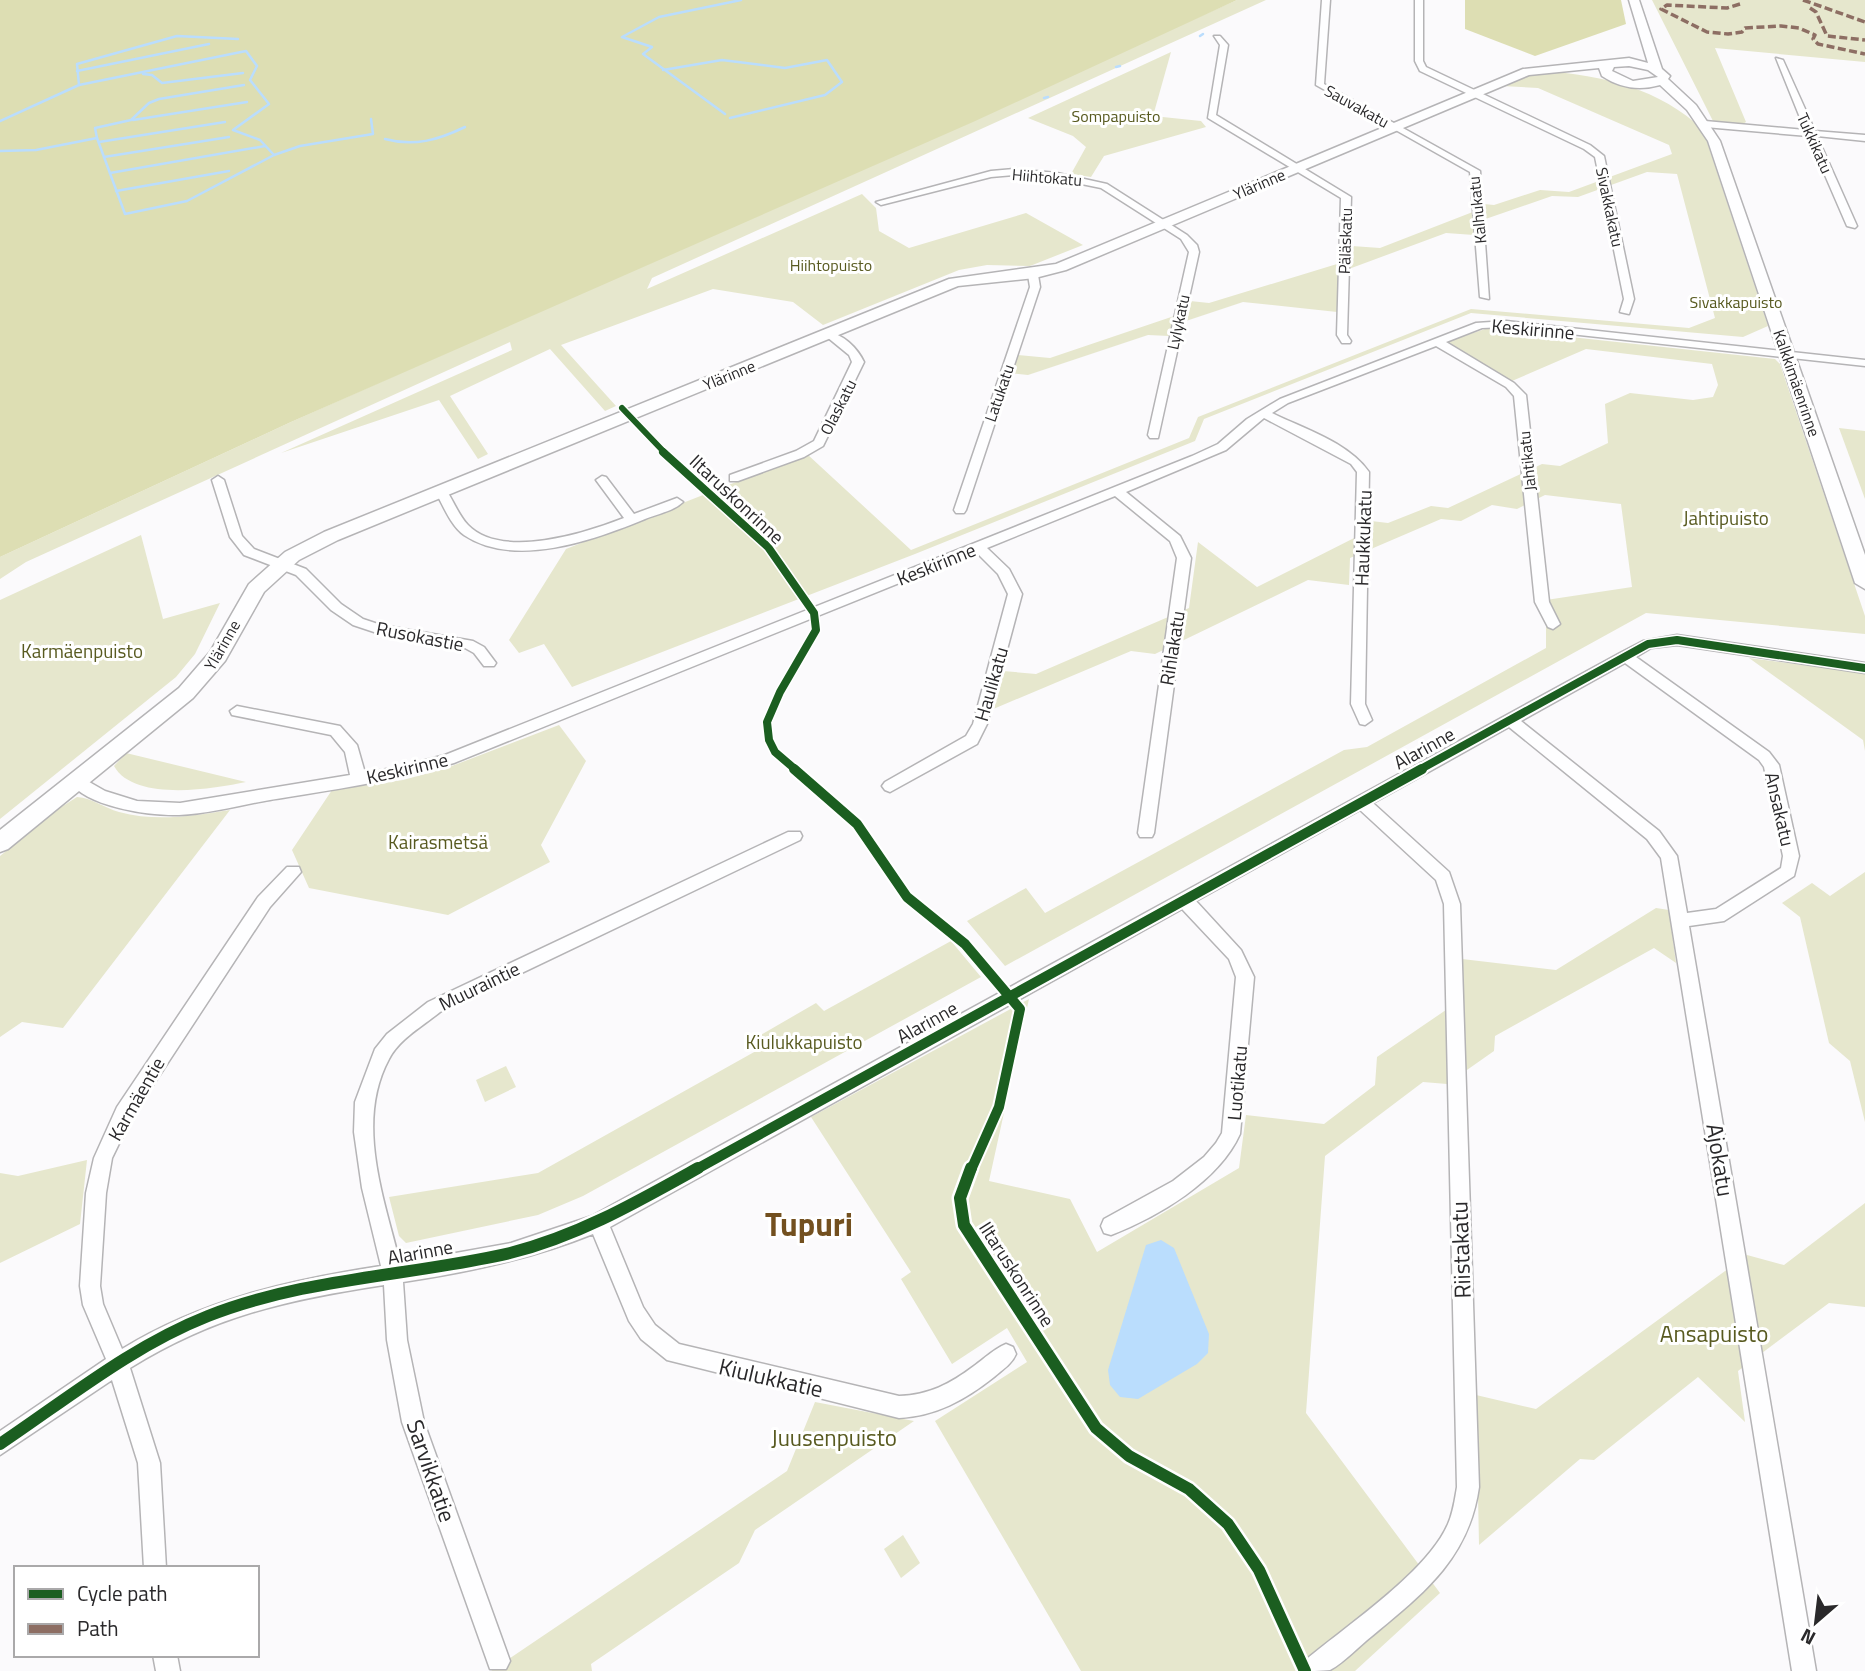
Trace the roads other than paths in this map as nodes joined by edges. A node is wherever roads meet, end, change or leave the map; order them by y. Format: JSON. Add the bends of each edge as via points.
{"nodes":[{"id":1,"x":1326,"y":0,"type":"edge"},
{"id":2,"x":1419,"y":0,"type":"edge"},
{"id":3,"x":1634,"y":0,"type":"edge"},
{"id":4,"x":1217,"y":38,"type":"dead end"},
{"id":5,"x":1646,"y":43,"type":"junction"},
{"id":6,"x":1779,"y":60,"type":"dead end"},
{"id":7,"x":1623,"y":62,"type":"junction"},
{"id":8,"x":1611,"y":71,"type":"junction"},
{"id":9,"x":1659,"y":74,"type":"junction"},
{"id":10,"x":1634,"y":84,"type":"junction"},
{"id":11,"x":1474,"y":94,"type":"junction"},
{"id":12,"x":1692,"y":108,"type":"junction"},
{"id":13,"x":1705,"y":124,"type":"junction"},
{"id":14,"x":1395,"y":127,"type":"junction"},
{"id":15,"x":1810,"y":132,"type":"junction"},
{"id":16,"x":1865,"y":138,"type":"edge"},
{"id":17,"x":1297,"y":168,"type":"junction"},
{"id":18,"x":881,"y":202,"type":"dead end"},
{"id":19,"x":1164,"y":224,"type":"junction"},
{"id":20,"x":1852,"y":226,"type":"dead end"},
{"id":21,"x":1033,"y":275,"type":"junction"},
{"id":22,"x":1485,"y":297,"type":"dead end"},
{"id":23,"x":1625,"y":312,"type":"dead end"},
{"id":24,"x":831,"y":335,"type":"junction"},
{"id":25,"x":1346,"y":341,"type":"dead end"},
{"id":26,"x":1436,"y":341,"type":"junction"},
{"id":27,"x":1787,"y":354,"type":"junction"},
{"id":28,"x":1865,"y":362,"type":"edge"},
{"id":29,"x":1263,"y":413,"type":"junction"},
{"id":30,"x":1154,"y":435,"type":"dead end"},
{"id":31,"x":734,"y":478,"type":"dead end"},
{"id":32,"x":218,"y":480,"type":"dead end"},
{"id":33,"x":602,"y":480,"type":"dead end"},
{"id":34,"x":440,"y":491,"type":"junction"},
{"id":35,"x":1117,"y":491,"type":"junction"},
{"id":36,"x":677,"y":502,"type":"dead end"},
{"id":37,"x":960,"y":510,"type":"dead end"},
{"id":38,"x":631,"y":519,"type":"junction"},
{"id":39,"x":979,"y":547,"type":"junction"},
{"id":40,"x":281,"y":564,"type":"junction"},
{"id":41,"x":1865,"y":583,"type":"edge"},
{"id":42,"x":1553,"y":624,"type":"dead end"},
{"id":43,"x":1625,"y":656,"type":"junction"},
{"id":44,"x":489,"y":663,"type":"dead end"},
{"id":45,"x":1865,"y":667,"type":"edge"},
{"id":46,"x":237,"y":711,"type":"dead end"},
{"id":47,"x":1366,"y":720,"type":"dead end"},
{"id":48,"x":1510,"y":720,"type":"junction"},
{"id":49,"x":358,"y":779,"type":"junction"},
{"id":50,"x":77,"y":782,"type":"junction"},
{"id":51,"x":890,"y":786,"type":"dead end"},
{"id":52,"x":1362,"y":802,"type":"junction"},
{"id":53,"x":1146,"y":833,"type":"dead end"},
{"id":54,"x":794,"y":836,"type":"dead end"},
{"id":55,"x":0,"y":843,"type":"edge"},
{"id":56,"x":293,"y":872,"type":"dead end"},
{"id":57,"x":1184,"y":900,"type":"junction"},
{"id":58,"x":1680,"y":920,"type":"junction"},
{"id":59,"x":598,"y":1223,"type":"junction"},
{"id":60,"x":1111,"y":1226,"type":"dead end"},
{"id":61,"x":393,"y":1275,"type":"junction"},
{"id":62,"x":1006,"y":1354,"type":"dead end"},
{"id":63,"x":117,"y":1361,"type":"junction"},
{"id":64,"x":0,"y":1444,"type":"edge"},
{"id":65,"x":155,"y":1566,"type":"edge"},
{"id":66,"x":498,"y":1661,"type":"dead end"},
{"id":67,"x":1310,"y":1671,"type":"edge"},
{"id":68,"x":1804,"y":1671,"type":"edge"}],
"edges":[{"from":1,"to":14,"type":"street","name":"Sauvakatu","via":[[1320,85]]},
{"from":2,"to":11,"type":"street","via":[[1421,67]]},
{"from":3,"to":5,"type":"street","name":"Kalkkimäenrinne"},
{"from":4,"to":17,"type":"street","via":[[1224,45],[1210,116]]},
{"from":5,"to":7,"type":"street"},
{"from":5,"to":9,"type":"street","name":"Kalkkimäenrinne"},
{"from":6,"to":15,"type":"street","name":"Tukkikatu"},
{"from":7,"to":8,"type":"street"},
{"from":7,"to":9,"type":"street"},
{"from":8,"to":10,"type":"street","name":"Kalkkimäenrinne"},
{"from":8,"to":11,"type":"street","name":"Ylärinne","via":[[1557,67],[1527,72]]},
{"from":9,"to":10,"type":"street","via":[[1651,84]]},
{"from":9,"to":12,"type":"street","name":"Kalkkimäenrinne"},
{"from":10,"to":12,"type":"street","name":"Kalkkimäenrinne"},
{"from":11,"to":14,"type":"street","name":"Ylärinne"},
{"from":11,"to":23,"type":"street","name":"Sivakkakatu","via":[[1599,156],[1629,299]]},
{"from":12,"to":13,"type":"street","name":"Kalkkimäenrinne"},
{"from":13,"to":15,"type":"street"},
{"from":13,"to":27,"type":"street","name":"Kalkkimäenrinne"},
{"from":14,"to":17,"type":"street","name":"Ylärinne"},
{"from":14,"to":22,"type":"street","name":"Kalhukatu","via":[[1475,171]]},
{"from":15,"to":16,"type":"street"},
{"from":15,"to":20,"type":"street","name":"Tukkikatu"},
{"from":17,"to":19,"type":"street","name":"Ylärinne"},
{"from":17,"to":25,"type":"street","name":"Päläskatu","via":[[1346,197],[1342,335]]},
{"from":18,"to":19,"type":"street","name":"Hiihtokatu","via":[[991,174],[1026,173],[1097,183]]},
{"from":19,"to":21,"type":"street","name":"Ylärinne"},
{"from":19,"to":30,"type":"street","name":"Lylykatu","via":[[1194,248]]},
{"from":21,"to":24,"type":"street","name":"Ylärinne","via":[[982,276],[954,282]]},
{"from":21,"to":37,"type":"street","name":"Latukatu","via":[[1035,287]]},
{"from":24,"to":31,"type":"street","name":"Olaskatu","via":[[859,362],[823,438],[807,451]]},
{"from":24,"to":34,"type":"street","name":"Ylärinne"},
{"from":26,"to":27,"type":"street","name":"Keskirinne","via":[[1495,323]]},
{"from":26,"to":29,"type":"street","name":"Keskirinne"},
{"from":26,"to":42,"type":"street","name":"Jahtikatu","via":[[1520,394],[1542,602]]},
{"from":27,"to":28,"type":"street","name":"Keskirinne"},
{"from":27,"to":41,"type":"street","name":"Kalkkimäenrinne"},
{"from":29,"to":35,"type":"street","name":"Keskirinne","via":[[1215,450]]},
{"from":29,"to":47,"type":"street","name":"Haukkukatu","via":[[1343,453],[1363,472],[1358,705]]},
{"from":32,"to":40,"type":"street","name":"Rusokastie","via":[[236,537],[257,557]]},
{"from":33,"to":38,"type":"street"},
{"from":34,"to":38,"type":"street","via":[[471,534],[521,546],[563,544]]},
{"from":34,"to":40,"type":"street","name":"Ylärinne","via":[[331,536]]},
{"from":35,"to":39,"type":"street","name":"Keskirinne"},
{"from":35,"to":53,"type":"street","name":"Rihlakatu","via":[[1175,539],[1184,558]]},
{"from":36,"to":38,"type":"street"},
{"from":39,"to":49,"type":"street","name":"Keskirinne","via":[[449,759]]},
{"from":39,"to":51,"type":"street","name":"Haulikatu","via":[[1004,572],[1015,594],[980,724],[966,746]]},
{"from":40,"to":44,"type":"street","name":"Rusokastie","via":[[301,572],[358,622],[468,643]]},
{"from":40,"to":50,"type":"street","name":"Ylärinne","via":[[249,598],[204,676]]},
{"from":43,"to":45,"type":"street","name":"Alarinne","via":[[1647,644],[1677,640]]},
{"from":43,"to":48,"type":"street","name":"Alarinne"},
{"from":43,"to":58,"type":"street","name":"Ansakatu","via":[[1771,765],[1791,856],[1788,871],[1734,908],[1718,916]]},
{"from":46,"to":49,"type":"street","via":[[335,730],[351,747]]},
{"from":48,"to":52,"type":"street","name":"Alarinne"},
{"from":48,"to":58,"type":"street","name":"Ajokatu","via":[[1662,844],[1669,856]]},
{"from":49,"to":50,"type":"street","name":"Keskirinne","via":[[207,806],[157,810],[117,802]]},
{"from":50,"to":55,"type":"street","name":"Ylärinne"},
{"from":52,"to":57,"type":"street","name":"Alarinne"},
{"from":52,"to":67,"type":"street","name":"Riistakatu","via":[[1443,877],[1452,904],[1468,1487],[1462,1518],[1447,1548]]},
{"from":54,"to":61,"type":"street","name":"Muuraintie","via":[[434,1007],[393,1040],[370,1079],[363,1132]]},
{"from":56,"to":63,"type":"street","name":"Karmäentie","via":[[264,902],[141,1086],[103,1158],[92,1229],[90,1286],[93,1305]]},
{"from":57,"to":59,"type":"street","name":"Alarinne"},
{"from":57,"to":60,"type":"street","name":"Luotikatu","via":[[1235,955],[1245,977],[1235,1118],[1227,1147],[1207,1169]]},
{"from":58,"to":68,"type":"street","name":"Ajokatu"},
{"from":59,"to":61,"type":"street","name":"Alarinne","via":[[524,1250]]},
{"from":59,"to":62,"type":"street","name":"Kiulukkatie","via":[[648,1332],[667,1349],[693,1360],[891,1405],[919,1407],[954,1394]]},
{"from":61,"to":63,"type":"street","name":"Alarinne","via":[[324,1284],[242,1304],[176,1329]]},
{"from":61,"to":66,"type":"street","name":"Sarvikkatie","via":[[397,1340],[413,1422]]},
{"from":63,"to":64,"type":"street","name":"Alarinne"},
{"from":63,"to":65,"type":"street","name":"Karmäentie","via":[[149,1463]]}]}
